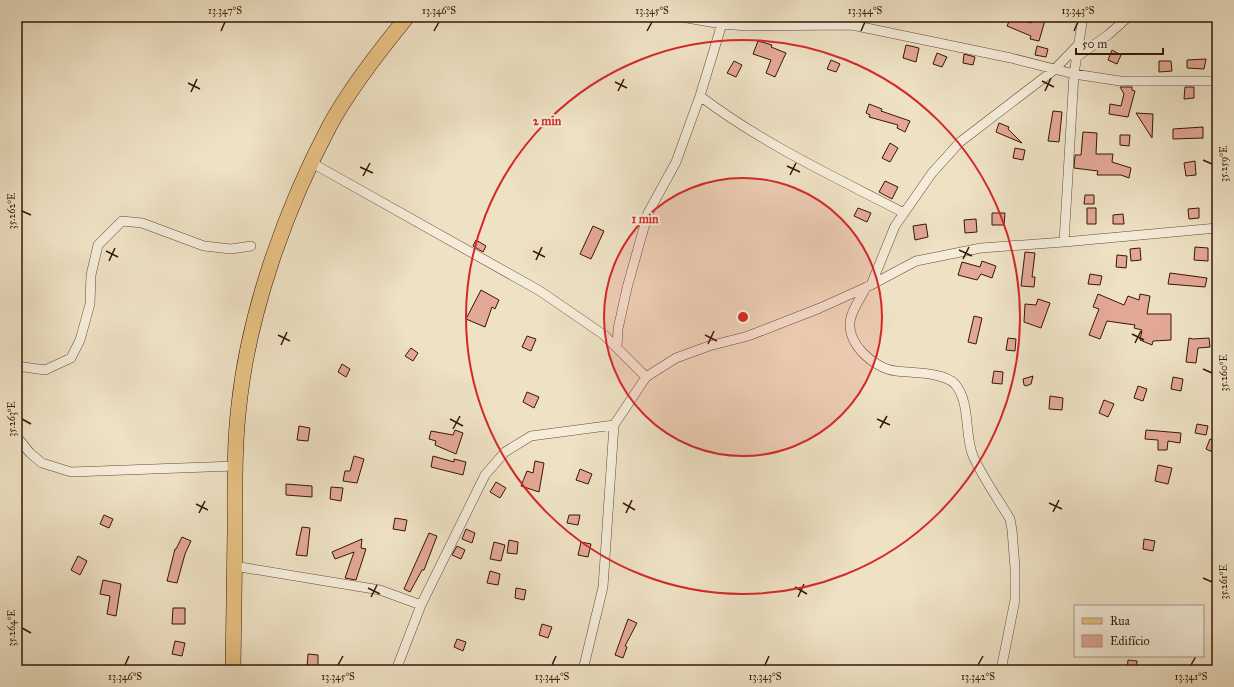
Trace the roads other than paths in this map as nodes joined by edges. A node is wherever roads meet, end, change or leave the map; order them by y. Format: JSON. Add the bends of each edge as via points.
{"nodes":[{"id":1,"x":407,"y":17,"type":"edge"},
{"id":2,"x":681,"y":17,"type":"edge"},
{"id":3,"x":1083,"y":17,"type":"edge"},
{"id":4,"x":1128,"y":17,"type":"edge"},
{"id":5,"x":723,"y":21,"type":"edge"},
{"id":6,"x":853,"y":21,"type":"edge"},
{"id":7,"x":1078,"y":45,"type":"junction"},
{"id":8,"x":1076,"y":58,"type":"junction"},
{"id":9,"x":1054,"y":70,"type":"junction"},
{"id":10,"x":1074,"y":74,"type":"junction"},
{"id":11,"x":1217,"y":81,"type":"edge"},
{"id":12,"x":700,"y":96,"type":"junction"},
{"id":13,"x":312,"y":163,"type":"junction"},
{"id":14,"x":904,"y":213,"type":"junction"},
{"id":15,"x":1217,"y":228,"type":"edge"},
{"id":16,"x":1064,"y":242,"type":"junction"},
{"id":17,"x":251,"y":246,"type":"dead end"},
{"id":18,"x":869,"y":286,"type":"junction"},
{"id":19,"x":617,"y":348,"type":"junction"},
{"id":20,"x":17,"y":366,"type":"edge"},
{"id":21,"x":646,"y":378,"type":"junction"},
{"id":22,"x":614,"y":424,"type":"junction"},
{"id":23,"x":17,"y":437,"type":"edge"},
{"id":24,"x":235,"y":466,"type":"junction"},
{"id":25,"x":234,"y":566,"type":"junction"},
{"id":26,"x":421,"y":605,"type":"junction"},
{"id":27,"x":233,"y":670,"type":"edge"},
{"id":28,"x":396,"y":670,"type":"edge"},
{"id":29,"x":583,"y":670,"type":"edge"},
{"id":30,"x":1001,"y":670,"type":"edge"}],
"edges":[{"from":1,"to":13,"type":"main road","via":[[377,54],[331,124]]},
{"from":2,"to":5,"type":"street"},
{"from":3,"to":7,"type":"street"},
{"from":4,"to":8,"type":"street"},
{"from":5,"to":6,"type":"street","via":[[747,26]]},
{"from":5,"to":12,"type":"street"},
{"from":6,"to":9,"type":"street"},
{"from":7,"to":8,"type":"street"},
{"from":7,"to":9,"type":"street"},
{"from":8,"to":10,"type":"street"},
{"from":9,"to":10,"type":"street"},
{"from":9,"to":14,"type":"street","via":[[960,142],[932,173]]},
{"from":10,"to":11,"type":"street","via":[[1120,81]]},
{"from":10,"to":16,"type":"street"},
{"from":12,"to":14,"type":"street","via":[[733,121],[814,167]]},
{"from":12,"to":19,"type":"street","via":[[676,162],[648,213],[627,288],[618,329]]},
{"from":13,"to":19,"type":"street","via":[[540,292],[604,335]]},
{"from":13,"to":24,"type":"main road","via":[[288,215],[258,308],[247,352],[239,406]]},
{"from":14,"to":18,"type":"street","via":[[895,226]]},
{"from":15,"to":16,"type":"street"},
{"from":16,"to":18,"type":"street","via":[[981,248],[916,261]]},
{"from":17,"to":20,"type":"street","via":[[231,249],[204,246],[142,223],[122,221],[98,245],[91,276],[90,304],[80,340],[71,358],[45,370]]},
{"from":18,"to":21,"type":"street","via":[[748,336],[676,358]]},
{"from":18,"to":30,"type":"street","via":[[851,317],[851,333],[859,350],[874,362],[894,371],[938,376],[954,382],[962,395],[973,456],[1010,519],[1015,600]]},
{"from":19,"to":21,"type":"street"},
{"from":21,"to":22,"type":"street"},
{"from":22,"to":26,"type":"street","via":[[530,436],[504,452],[485,476]]},
{"from":22,"to":29,"type":"street","via":[[603,587]]},
{"from":23,"to":24,"type":"street","via":[[42,463],[71,472]]},
{"from":24,"to":25,"type":"main road"},
{"from":25,"to":26,"type":"street","via":[[380,590]]},
{"from":25,"to":27,"type":"main road"},
{"from":26,"to":28,"type":"street"}]}
